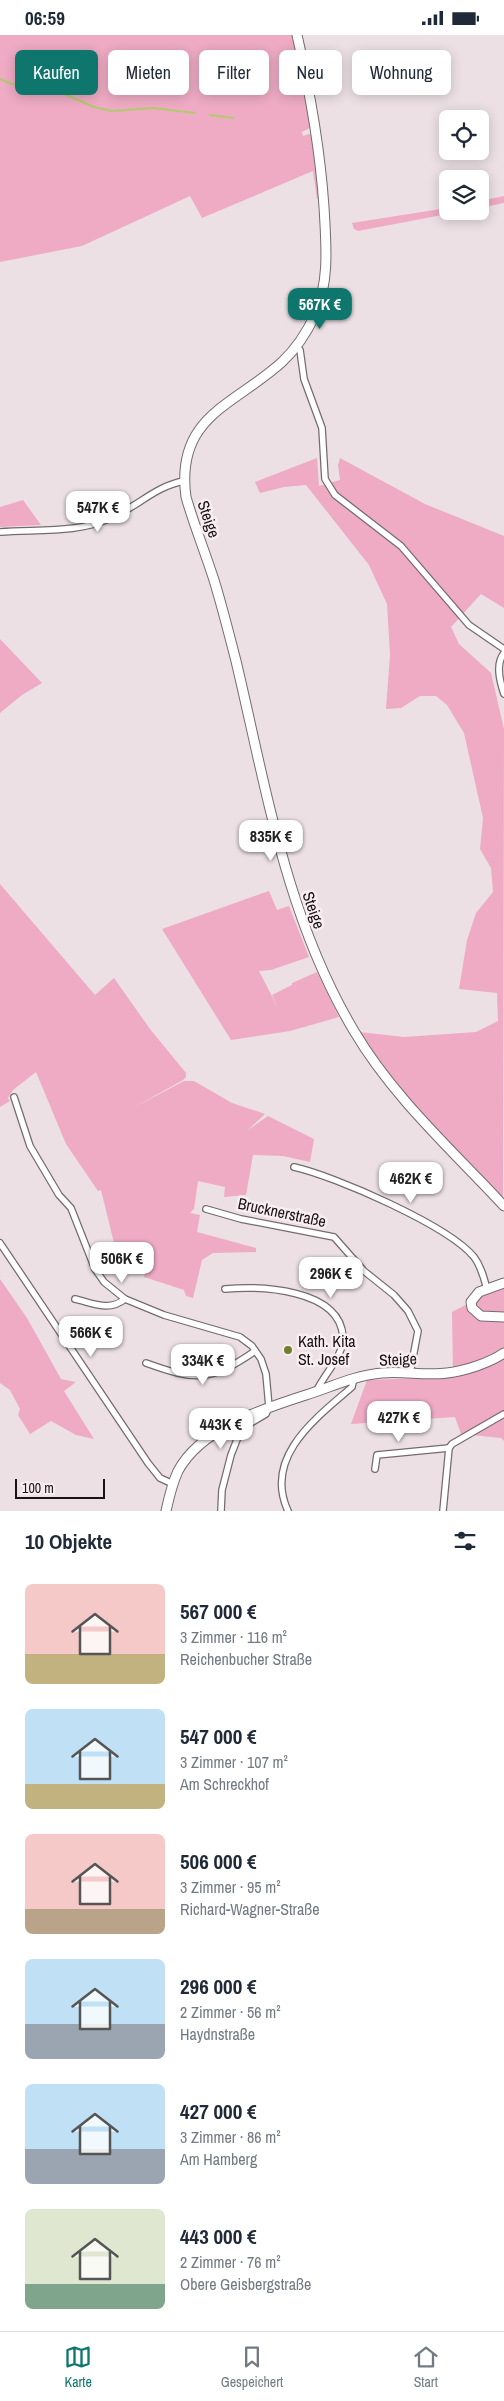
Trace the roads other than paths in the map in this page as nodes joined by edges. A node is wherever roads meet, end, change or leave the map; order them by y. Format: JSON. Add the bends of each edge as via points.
{"nodes":[{"id":1,"x":297,"y":35,"type":"edge"},
{"id":2,"x":296,"y":347,"type":"junction"},
{"id":3,"x":184,"y":481,"type":"junction"},
{"id":4,"x":0,"y":532,"type":"edge"},
{"id":5,"x":504,"y":649,"type":"edge"},
{"id":6,"x":504,"y":653,"type":"edge"},
{"id":7,"x":504,"y":694,"type":"edge"},
{"id":8,"x":14,"y":1097,"type":"dead end"},
{"id":9,"x":294,"y":1167,"type":"dead end"},
{"id":10,"x":504,"y":1205,"type":"edge"},
{"id":11,"x":206,"y":1209,"type":"dead end"},
{"id":12,"x":0,"y":1243,"type":"edge"},
{"id":13,"x":504,"y":1283,"type":"edge"},
{"id":14,"x":225,"y":1289,"type":"dead end"},
{"id":15,"x":487,"y":1289,"type":"junction"},
{"id":16,"x":75,"y":1299,"type":"dead end"},
{"id":17,"x":125,"y":1299,"type":"junction"},
{"id":18,"x":504,"y":1317,"type":"edge"},
{"id":19,"x":255,"y":1351,"type":"junction"},
{"id":20,"x":504,"y":1353,"type":"edge"},
{"id":21,"x":146,"y":1363,"type":"dead end"},
{"id":22,"x":410,"y":1373,"type":"junction"},
{"id":23,"x":354,"y":1378,"type":"junction"},
{"id":24,"x":316,"y":1391,"type":"junction"},
{"id":25,"x":269,"y":1407,"type":"junction"},
{"id":26,"x":504,"y":1413,"type":"edge"},
{"id":27,"x":449,"y":1448,"type":"junction"},
{"id":28,"x":375,"y":1469,"type":"dead end"},
{"id":29,"x":173,"y":1484,"type":"junction"},
{"id":30,"x":166,"y":1511,"type":"edge"},
{"id":31,"x":221,"y":1511,"type":"edge"},
{"id":32,"x":288,"y":1511,"type":"edge"},
{"id":33,"x":444,"y":1511,"type":"edge"}],
"edges":[{"from":1,"to":2,"type":"street","name":"Steige","via":[[316,131],[327,256],[322,294],[315,316]]},
{"from":2,"to":3,"type":"street","name":"Steige","via":[[282,362],[230,399],[200,429],[187,456]]},
{"from":2,"to":5,"type":"street","via":[[300,351],[304,379],[322,428],[325,479],[335,495],[401,546],[469,625]]},
{"from":3,"to":4,"type":"street","via":[[165,485],[112,518],[86,526],[53,531]]},
{"from":3,"to":10,"type":"street","name":"Steige","via":[[189,509],[223,609],[281,854],[318,963],[355,1032],[382,1071],[413,1109]]},
{"from":6,"to":7,"type":"street","via":[[499,672]]},
{"from":8,"to":17,"type":"street","via":[[30,1146],[59,1195],[72,1208],[95,1269],[104,1282]]},
{"from":9,"to":15,"type":"street","via":[[368,1194],[463,1245],[475,1258]]},
{"from":11,"to":22,"type":"street","name":"Brucknerstraße","via":[[334,1237],[364,1271],[408,1311],[418,1331]]},
{"from":12,"to":29,"type":"street","via":[[148,1463],[160,1479]]},
{"from":13,"to":15,"type":"street"},
{"from":14,"to":24,"type":"street","via":[[251,1287],[296,1293],[313,1300],[339,1321],[343,1337],[339,1353]]},
{"from":15,"to":18,"type":"street","via":[[472,1299],[472,1309],[481,1316]]},
{"from":16,"to":17,"type":"street","via":[[106,1307],[116,1306]]},
{"from":17,"to":19,"type":"street","via":[[179,1320],[240,1337]]},
{"from":19,"to":21,"type":"street","via":[[238,1363],[192,1377]]},
{"from":19,"to":25,"type":"street","via":[[266,1374]]},
{"from":20,"to":22,"type":"street","name":"Steige","via":[[446,1374]]},
{"from":22,"to":23,"type":"street","name":"Steige"},
{"from":23,"to":24,"type":"street","name":"Steige"},
{"from":23,"to":32,"type":"street","via":[[352,1387],[305,1428],[291,1451],[282,1477]]},
{"from":24,"to":25,"type":"street","name":"Steige"},
{"from":25,"to":29,"type":"street","name":"Steige","via":[[241,1419],[194,1451],[179,1469]]},
{"from":25,"to":31,"type":"street","via":[[266,1414],[249,1424],[238,1437],[222,1490]]},
{"from":26,"to":27,"type":"street"},
{"from":27,"to":28,"type":"street","via":[[377,1455]]},
{"from":27,"to":33,"type":"street"},
{"from":29,"to":30,"type":"street","name":"Steige"}]}
